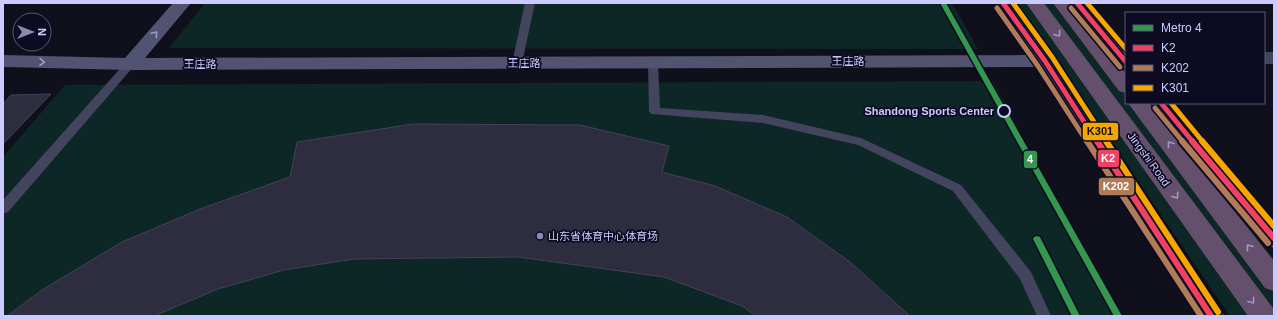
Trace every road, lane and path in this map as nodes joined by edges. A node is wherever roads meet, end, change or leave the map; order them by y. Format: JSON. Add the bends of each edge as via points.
{"nodes":[{"id":1,"x":182,"y":3,"type":"edge"},
{"id":2,"x":530,"y":3,"type":"edge"},
{"id":3,"x":1003,"y":3,"type":"edge"},
{"id":4,"x":1035,"y":3,"type":"edge"},
{"id":5,"x":1062,"y":3,"type":"edge"},
{"id":6,"x":1077,"y":3,"type":"edge"},
{"id":7,"x":1045,"y":60,"type":"junction"},
{"id":8,"x":1125,"y":60,"type":"edge"},
{"id":9,"x":3,"y":61,"type":"edge"},
{"id":10,"x":653,"y":62,"type":"junction"},
{"id":11,"x":517,"y":63,"type":"junction"},
{"id":12,"x":130,"y":64,"type":"junction"},
{"id":13,"x":1125,"y":86,"type":"edge"},
{"id":14,"x":1139,"y":104,"type":"edge"},
{"id":15,"x":1162,"y":104,"type":"edge"},
{"id":16,"x":3,"y":209,"type":"edge"},
{"id":17,"x":1274,"y":238,"type":"edge"},
{"id":18,"x":1273,"y":279,"type":"edge"},
{"id":19,"x":1044,"y":316,"type":"edge"},
{"id":20,"x":1211,"y":316,"type":"edge"},
{"id":21,"x":1263,"y":316,"type":"edge"}],
"edges":[{"from":12,"to":1,"type":"main road","one_way":true},
{"from":2,"to":11,"type":"lane"},
{"from":3,"to":7,"type":"main road"},
{"from":4,"to":21,"type":"highway","name":"Jingshi Road","one_way":true},
{"from":5,"to":13,"type":"highway"},
{"from":6,"to":8,"type":"main road"},
{"from":7,"to":10,"type":"main road","name":"王庄路"},
{"from":7,"to":20,"type":"main road"},
{"from":9,"to":12,"type":"main road","name":"王庄路","one_way":true},
{"from":10,"to":11,"type":"main road","name":"王庄路"},
{"from":10,"to":19,"type":"lane","via":[[655,111],[763,119],[861,142],[958,188],[1026,276]]},
{"from":11,"to":12,"type":"main road","name":"王庄路"},
{"from":12,"to":16,"type":"lane"},
{"from":18,"to":14,"type":"highway","one_way":true},
{"from":15,"to":17,"type":"main road"}]}
